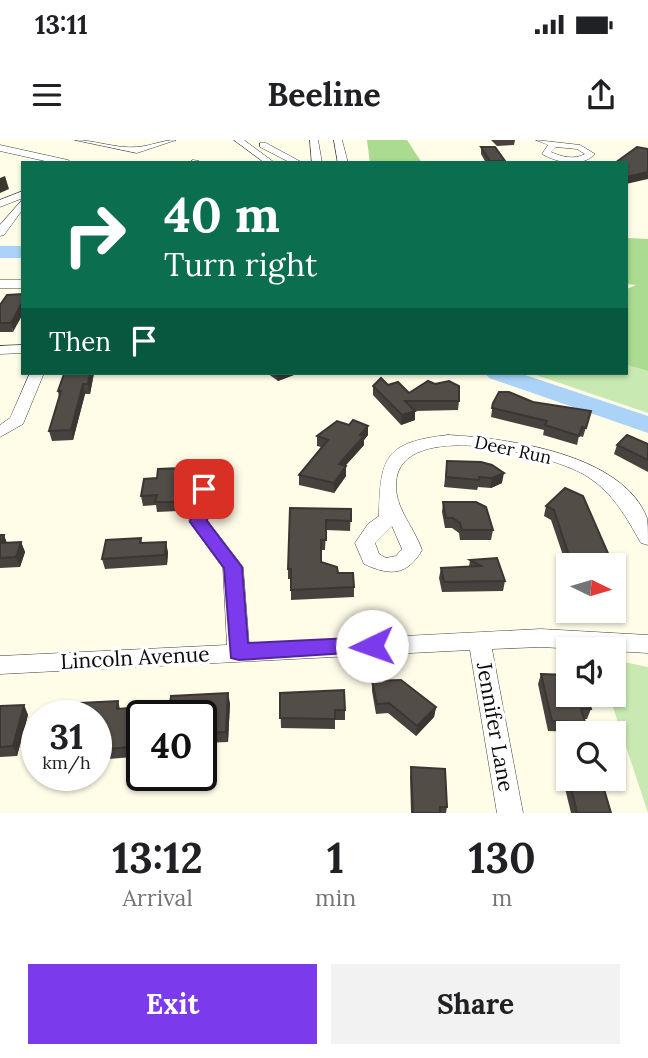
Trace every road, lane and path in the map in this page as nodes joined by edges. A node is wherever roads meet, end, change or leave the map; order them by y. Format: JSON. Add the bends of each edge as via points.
{"nodes":[{"id":1,"x":79,"y":140,"type":"edge"},
{"id":2,"x":148,"y":140,"type":"edge"},
{"id":3,"x":154,"y":140,"type":"edge"},
{"id":4,"x":172,"y":140,"type":"edge"},
{"id":5,"x":238,"y":140,"type":"edge"},
{"id":6,"x":278,"y":140,"type":"edge"},
{"id":7,"x":314,"y":140,"type":"edge"},
{"id":8,"x":338,"y":140,"type":"edge"},
{"id":9,"x":540,"y":140,"type":"edge"},
{"id":10,"x":552,"y":143,"type":"edge"},
{"id":11,"x":263,"y":145,"type":"junction"},
{"id":12,"x":0,"y":148,"type":"edge"},
{"id":13,"x":250,"y":149,"type":"junction"},
{"id":14,"x":0,"y":158,"type":"edge"},
{"id":15,"x":59,"y":161,"type":"edge"},
{"id":16,"x":268,"y":161,"type":"edge"},
{"id":17,"x":295,"y":161,"type":"edge"},
{"id":18,"x":317,"y":161,"type":"edge"},
{"id":19,"x":343,"y":161,"type":"edge"},
{"id":20,"x":21,"y":162,"type":"edge"},
{"id":21,"x":21,"y":195,"type":"edge"},
{"id":22,"x":0,"y":204,"type":"edge"},
{"id":23,"x":21,"y":205,"type":"edge"},
{"id":24,"x":0,"y":233,"type":"edge"},
{"id":25,"x":0,"y":284,"type":"edge"},
{"id":26,"x":21,"y":284,"type":"edge"},
{"id":27,"x":21,"y":349,"type":"edge"},
{"id":28,"x":0,"y":350,"type":"edge"},
{"id":29,"x":36,"y":375,"type":"edge"},
{"id":30,"x":0,"y":432,"type":"edge"},
{"id":31,"x":204,"y":489,"type":"dead end"},
{"id":32,"x":389,"y":504,"type":"dead end"},
{"id":33,"x":648,"y":538,"type":"edge"},
{"id":34,"x":479,"y":640,"type":"junction"},
{"id":35,"x":648,"y":644,"type":"edge"},
{"id":36,"x":239,"y":652,"type":"junction"},
{"id":37,"x":0,"y":666,"type":"edge"},
{"id":38,"x":510,"y":813,"type":"edge"}],
"edges":[{"from":1,"to":4,"type":"street","via":[[137,150]]},
{"from":2,"to":3,"type":"street"},
{"from":5,"to":13,"type":"street"},
{"from":6,"to":11,"type":"street"},
{"from":7,"to":18,"type":"street"},
{"from":8,"to":19,"type":"street"},
{"from":9,"to":10,"type":"street"},
{"from":10,"to":10,"type":"street","via":[[545,152],[555,158],[591,156],[585,149]]},
{"from":11,"to":13,"type":"street"},
{"from":11,"to":17,"type":"street"},
{"from":12,"to":15,"type":"street"},
{"from":13,"to":16,"type":"street"},
{"from":14,"to":20,"type":"street"},
{"from":21,"to":22,"type":"street"},
{"from":23,"to":24,"type":"street"},
{"from":25,"to":26,"type":"street"},
{"from":27,"to":28,"type":"street"},
{"from":29,"to":30,"type":"street","via":[[17,421]]},
{"from":31,"to":36,"type":"street","via":[[198,522],[233,567]]},
{"from":32,"to":33,"type":"street","name":"Deer Run","via":[[389,471],[398,455],[429,440],[477,441],[581,465],[597,473],[628,502]]},
{"from":34,"to":35,"type":"street","name":"Lincoln Avenue"},
{"from":34,"to":36,"type":"street","name":"Lincoln Avenue"},
{"from":34,"to":38,"type":"street","name":"Jennifer Lane"},
{"from":36,"to":37,"type":"street","name":"Lincoln Avenue"}]}
